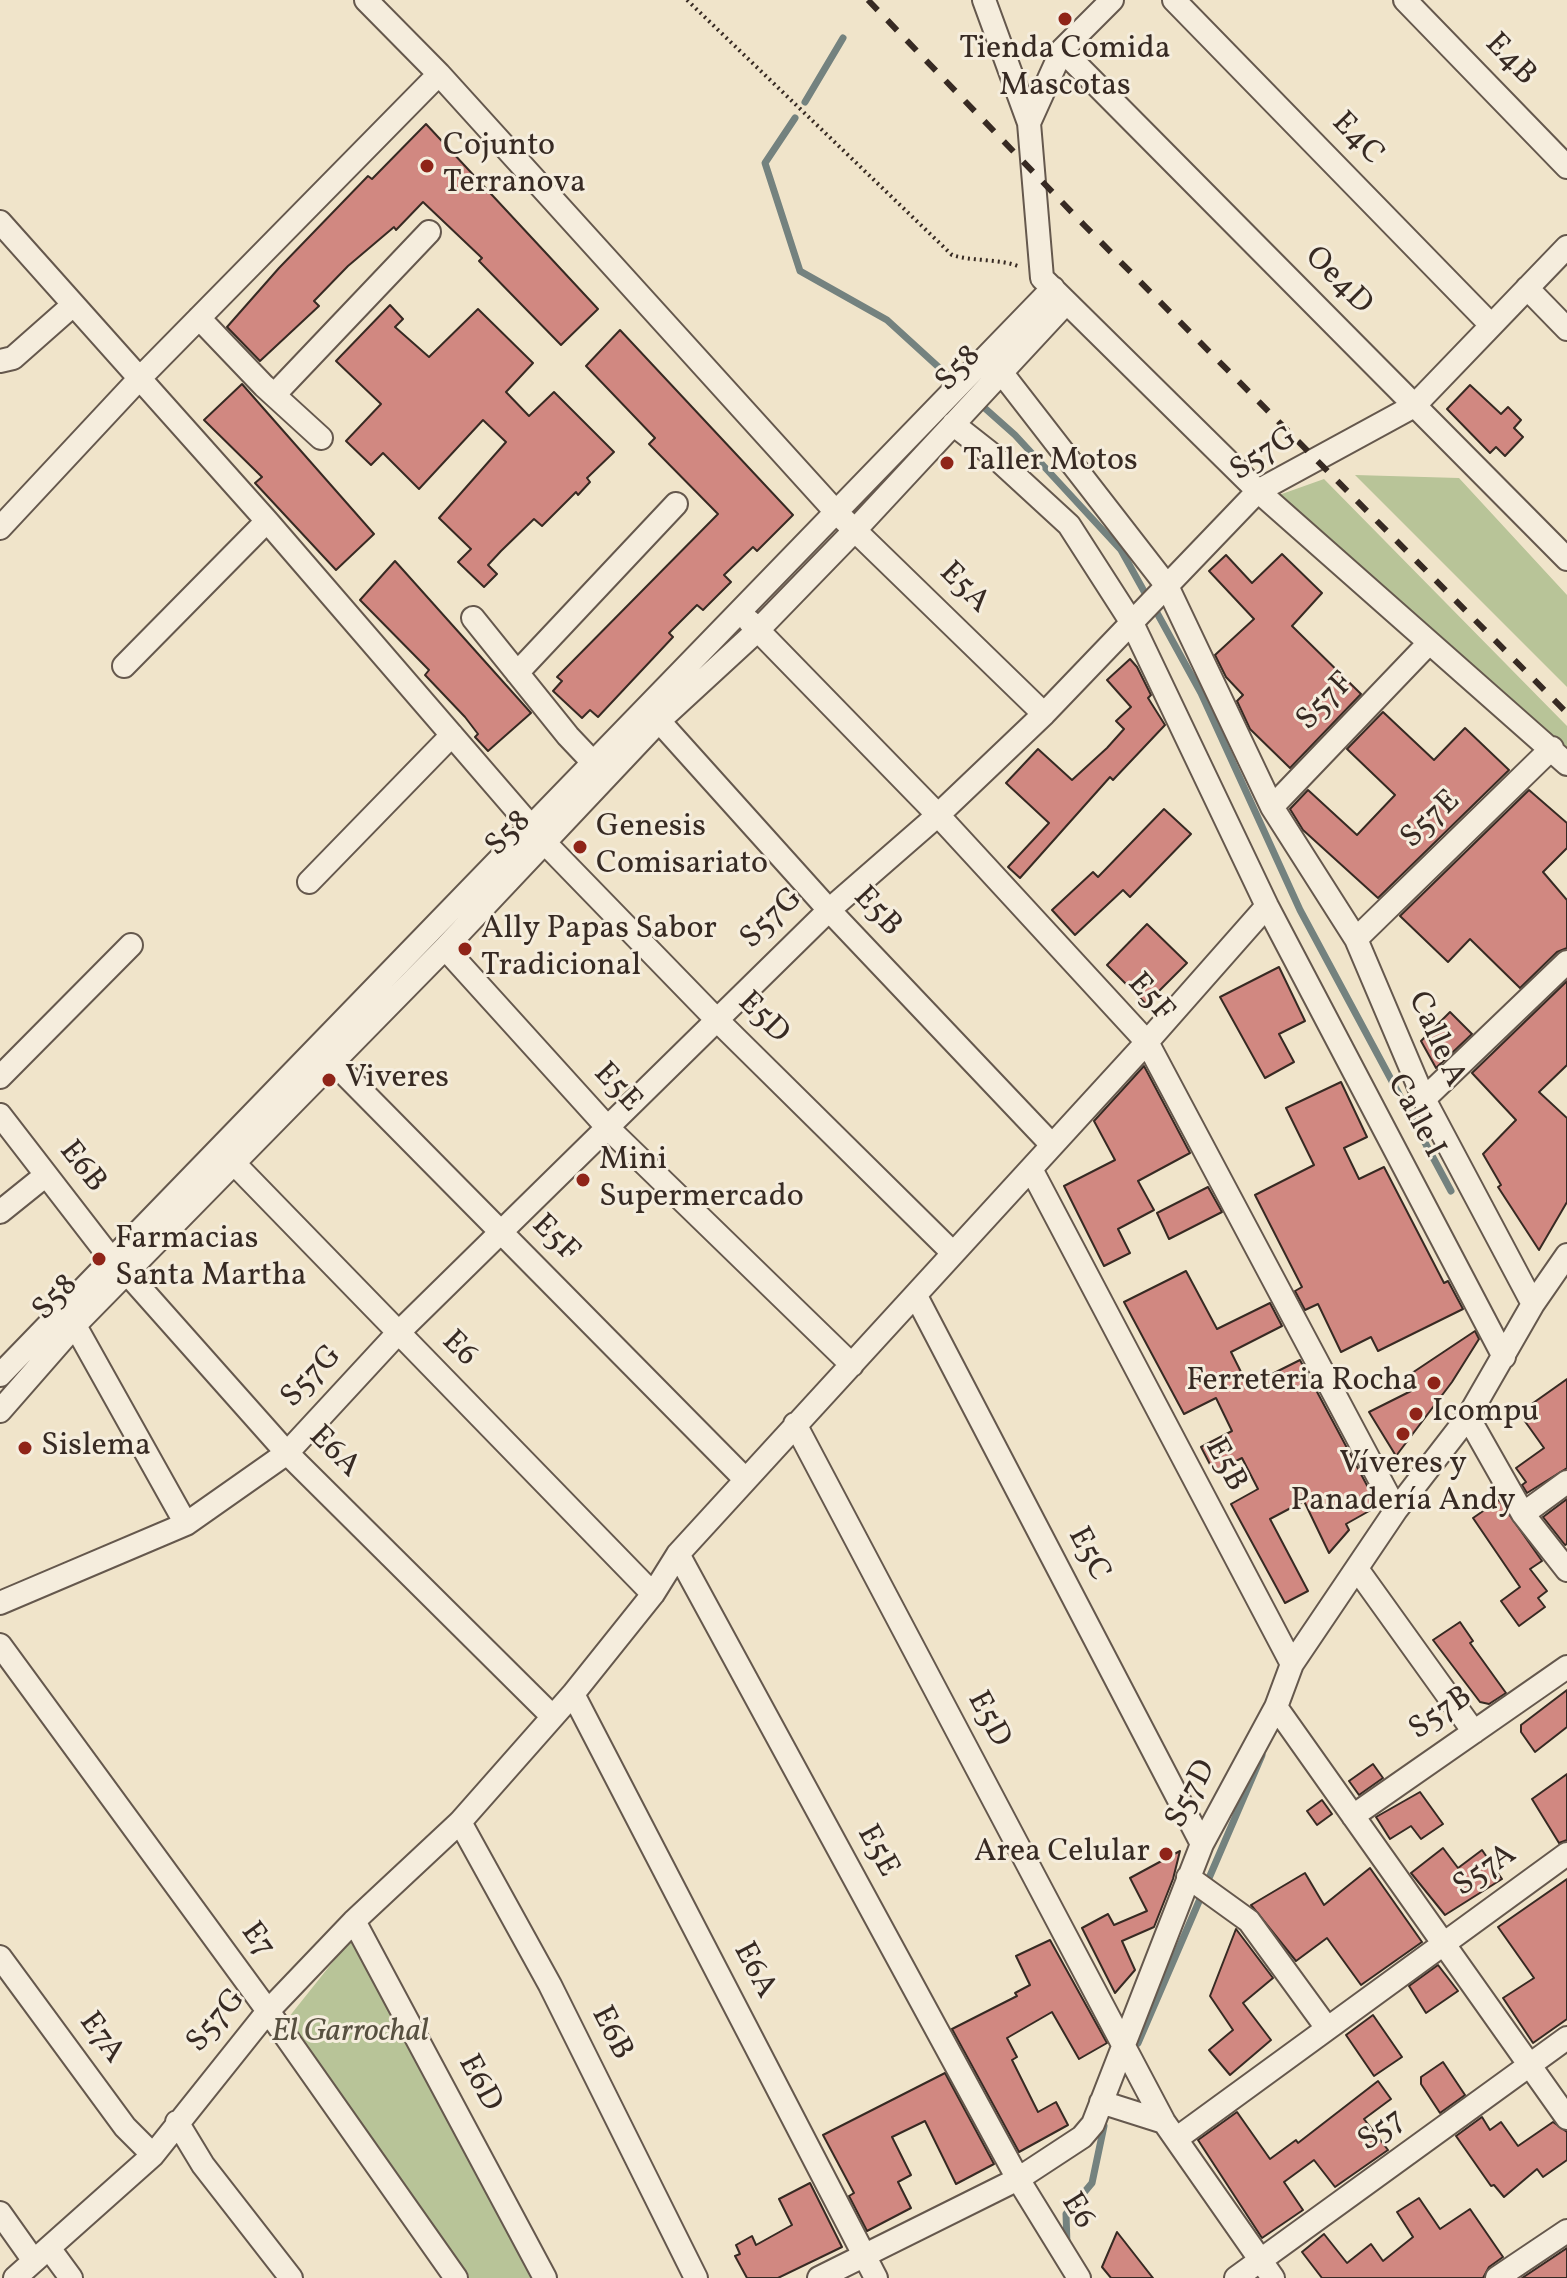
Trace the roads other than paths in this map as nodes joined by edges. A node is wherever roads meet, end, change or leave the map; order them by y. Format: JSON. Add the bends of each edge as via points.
{"nodes":[{"id":1,"x":366,"y":0,"type":"edge"},
{"id":2,"x":984,"y":0,"type":"edge"},
{"id":3,"x":1112,"y":0,"type":"edge"},
{"id":4,"x":1174,"y":0,"type":"edge"},
{"id":5,"x":1405,"y":0,"type":"edge"},
{"id":6,"x":1062,"y":50,"type":"junction"},
{"id":7,"x":439,"y":74,"type":"junction"},
{"id":8,"x":1029,"y":123,"type":"junction"},
{"id":9,"x":1567,"y":167,"type":"edge"},
{"id":10,"x":0,"y":222,"type":"edge"},
{"id":11,"x":429,"y":232,"type":"dead end"},
{"id":12,"x":1567,"y":247,"type":"edge"},
{"id":13,"x":1527,"y":288,"type":"junction"},
{"id":14,"x":1054,"y":290,"type":"junction"},
{"id":15,"x":73,"y":305,"type":"junction"},
{"id":16,"x":199,"y":318,"type":"junction"},
{"id":17,"x":1491,"y":325,"type":"junction"},
{"id":18,"x":1567,"y":329,"type":"edge"},
{"id":19,"x":0,"y":361,"type":"edge"},
{"id":20,"x":1001,"y":372,"type":"junction"},
{"id":21,"x":139,"y":379,"type":"junction"},
{"id":22,"x":274,"y":395,"type":"junction"},
{"id":23,"x":1414,"y":406,"type":"junction"},
{"id":24,"x":953,"y":424,"type":"junction"},
{"id":25,"x":321,"y":438,"type":"dead end"},
{"id":26,"x":1258,"y":491,"type":"junction"},
{"id":27,"x":676,"y":504,"type":"dead end"},
{"id":28,"x":836,"y":512,"type":"junction"},
{"id":29,"x":267,"y":521,"type":"junction"},
{"id":30,"x":0,"y":528,"type":"edge"},
{"id":31,"x":856,"y":529,"type":"junction"},
{"id":32,"x":1567,"y":559,"type":"edge"},
{"id":33,"x":1167,"y":586,"type":"junction"},
{"id":34,"x":739,"y":612,"type":"junction"},
{"id":35,"x":473,"y":618,"type":"dead end"},
{"id":36,"x":1132,"y":623,"type":"junction"},
{"id":37,"x":759,"y":629,"type":"junction"},
{"id":38,"x":1429,"y":643,"type":"junction"},
{"id":39,"x":124,"y":666,"type":"dead end"},
{"id":40,"x":517,"y":673,"type":"junction"},
{"id":41,"x":1044,"y":714,"type":"junction"},
{"id":42,"x":659,"y":721,"type":"junction"},
{"id":43,"x":452,"y":735,"type":"junction"},
{"id":44,"x":1560,"y":756,"type":"edge"},
{"id":45,"x":600,"y":770,"type":"junction"},
{"id":46,"x":1272,"y":807,"type":"junction"},
{"id":47,"x":938,"y":815,"type":"junction"},
{"id":48,"x":539,"y":835,"type":"junction"},
{"id":49,"x":309,"y":882,"type":"dead end"},
{"id":50,"x":1267,"y":906,"type":"junction"},
{"id":51,"x":829,"y":910,"type":"junction"},
{"id":52,"x":1356,"y":939,"type":"junction"},
{"id":53,"x":131,"y":945,"type":"dead end"},
{"id":54,"x":445,"y":948,"type":"junction"},
{"id":55,"x":1567,"y":962,"type":"edge"},
{"id":56,"x":717,"y":1020,"type":"junction"},
{"id":57,"x":1147,"y":1042,"type":"junction"},
{"id":58,"x":325,"y":1054,"type":"junction"},
{"id":59,"x":0,"y":1077,"type":"edge"},
{"id":60,"x":1424,"y":1099,"type":"junction"},
{"id":61,"x":0,"y":1115,"type":"edge"},
{"id":62,"x":608,"y":1128,"type":"junction"},
{"id":63,"x":1051,"y":1144,"type":"junction"},
{"id":64,"x":227,"y":1155,"type":"junction"},
{"id":65,"x":1031,"y":1169,"type":"junction"},
{"id":66,"x":46,"y":1175,"type":"junction"},
{"id":67,"x":0,"y":1212,"type":"edge"},
{"id":68,"x":500,"y":1231,"type":"junction"},
{"id":69,"x":952,"y":1252,"type":"junction"},
{"id":70,"x":1567,"y":1255,"type":"edge"},
{"id":71,"x":119,"y":1266,"type":"junction"},
{"id":72,"x":916,"y":1296,"type":"junction"},
{"id":73,"x":1533,"y":1304,"type":"junction"},
{"id":74,"x":71,"y":1316,"type":"junction"},
{"id":75,"x":397,"y":1334,"type":"junction"},
{"id":76,"x":1504,"y":1357,"type":"junction"},
{"id":77,"x":852,"y":1365,"type":"junction"},
{"id":78,"x":0,"y":1375,"type":"edge"},
{"id":79,"x":0,"y":1411,"type":"edge"},
{"id":80,"x":1468,"y":1417,"type":"junction"},
{"id":81,"x":795,"y":1424,"type":"junction"},
{"id":82,"x":287,"y":1453,"type":"junction"},
{"id":83,"x":745,"y":1479,"type":"junction"},
{"id":84,"x":1567,"y":1482,"type":"edge"},
{"id":85,"x":1396,"y":1510,"type":"junction"},
{"id":86,"x":1523,"y":1514,"type":"junction"},
{"id":87,"x":186,"y":1524,"type":"junction"},
{"id":88,"x":678,"y":1554,"type":"junction"},
{"id":89,"x":1357,"y":1569,"type":"junction"},
{"id":90,"x":1567,"y":1570,"type":"edge"},
{"id":91,"x":653,"y":1594,"type":"junction"},
{"id":92,"x":0,"y":1603,"type":"edge"},
{"id":93,"x":0,"y":1645,"type":"edge"},
{"id":94,"x":1292,"y":1664,"type":"junction"},
{"id":95,"x":1567,"y":1667,"type":"edge"},
{"id":96,"x":573,"y":1694,"type":"junction"},
{"id":97,"x":1276,"y":1707,"type":"junction"},
{"id":98,"x":552,"y":1716,"type":"junction"},
{"id":99,"x":1474,"y":1732,"type":"junction"},
{"id":100,"x":1353,"y":1816,"type":"junction"},
{"id":101,"x":460,"y":1822,"type":"junction"},
{"id":102,"x":1202,"y":1844,"type":"junction"},
{"id":103,"x":1567,"y":1854,"type":"edge"},
{"id":104,"x":1188,"y":1877,"type":"junction"},
{"id":105,"x":354,"y":1921,"type":"junction"},
{"id":106,"x":1443,"y":1943,"type":"junction"},
{"id":107,"x":0,"y":1957,"type":"edge"},
{"id":108,"x":268,"y":2011,"type":"junction"},
{"id":109,"x":1327,"y":2028,"type":"junction"},
{"id":110,"x":1567,"y":2038,"type":"edge"},
{"id":111,"x":1122,"y":2045,"type":"junction"},
{"id":112,"x":1529,"y":2065,"type":"junction"},
{"id":113,"x":1101,"y":2102,"type":"junction"},
{"id":114,"x":1567,"y":2118,"type":"edge"},
{"id":115,"x":177,"y":2122,"type":"junction"},
{"id":116,"x":1170,"y":2130,"type":"junction"},
{"id":117,"x":153,"y":2155,"type":"junction"},
{"id":118,"x":1018,"y":2179,"type":"junction"},
{"id":119,"x":0,"y":2213,"type":"edge"},
{"id":120,"x":1567,"y":2231,"type":"edge"},
{"id":121,"x":42,"y":2254,"type":"junction"},
{"id":122,"x":867,"y":2257,"type":"junction"},
{"id":123,"x":1266,"y":2269,"type":"edge"},
{"id":124,"x":15,"y":2278,"type":"edge"},
{"id":125,"x":71,"y":2278,"type":"edge"},
{"id":126,"x":291,"y":2278,"type":"edge"},
{"id":127,"x":456,"y":2278,"type":"edge"},
{"id":128,"x":545,"y":2278,"type":"edge"},
{"id":129,"x":696,"y":2278,"type":"edge"},
{"id":130,"x":819,"y":2278,"type":"edge"},
{"id":131,"x":876,"y":2278,"type":"edge"},
{"id":132,"x":1079,"y":2278,"type":"edge"},
{"id":133,"x":1236,"y":2278,"type":"edge"},
{"id":134,"x":1497,"y":2278,"type":"edge"}],
"edges":[{"from":1,"to":7,"type":"street","name":"E5A"},
{"from":2,"to":8,"type":"street"},
{"from":3,"to":6,"type":"street"},
{"from":4,"to":17,"type":"street","name":"E4C"},
{"from":5,"to":9,"type":"street","name":"E4B"},
{"from":6,"to":8,"type":"street"},
{"from":6,"to":23,"type":"street","name":"Oe4D"},
{"from":7,"to":16,"type":"street"},
{"from":7,"to":28,"type":"street","name":"E5A"},
{"from":8,"to":14,"type":"street"},
{"from":10,"to":15,"type":"street","name":"E5D"},
{"from":11,"to":22,"type":"street"},
{"from":12,"to":13,"type":"street","name":"S57G"},
{"from":13,"to":17,"type":"street","name":"S57G"},
{"from":13,"to":18,"type":"street"},
{"from":14,"to":20,"type":"street","name":"S58"},
{"from":14,"to":26,"type":"street"},
{"from":14,"to":28,"type":"street","name":"S58"},
{"from":15,"to":19,"type":"street","via":[[13,358]]},
{"from":15,"to":21,"type":"street","name":"E5D"},
{"from":16,"to":21,"type":"street"},
{"from":16,"to":22,"type":"street"},
{"from":17,"to":23,"type":"street","name":"S57G"},
{"from":20,"to":24,"type":"street","name":"S58"},
{"from":20,"to":33,"type":"street","name":"Calle A"},
{"from":21,"to":29,"type":"street","name":"E5D"},
{"from":21,"to":30,"type":"street"},
{"from":22,"to":25,"type":"street"},
{"from":23,"to":26,"type":"street","name":"S57G"},
{"from":23,"to":32,"type":"street","name":"Oe4D"},
{"from":24,"to":31,"type":"street","name":"S58"},
{"from":24,"to":36,"type":"street","name":"Calle I","via":[[1069,525]]},
{"from":26,"to":33,"type":"street","name":"S57G"},
{"from":26,"to":38,"type":"street"},
{"from":27,"to":40,"type":"street"},
{"from":28,"to":31,"type":"street","name":"E5A"},
{"from":28,"to":34,"type":"street","name":"S58"},
{"from":29,"to":39,"type":"street"},
{"from":29,"to":43,"type":"street","name":"E5D"},
{"from":31,"to":37,"type":"street","name":"S58"},
{"from":31,"to":41,"type":"street","name":"E5A"},
{"from":33,"to":36,"type":"street","name":"S57G"},
{"from":33,"to":46,"type":"street","name":"Calle A"},
{"from":34,"to":37,"type":"street","name":"E5F"},
{"from":34,"to":45,"type":"street","name":"S58"},
{"from":35,"to":40,"type":"street"},
{"from":36,"to":41,"type":"street","name":"S57G"},
{"from":36,"to":50,"type":"street","name":"Calle I"},
{"from":37,"to":42,"type":"street","name":"S58"},
{"from":37,"to":47,"type":"street","name":"E5F"},
{"from":38,"to":44,"type":"street"},
{"from":38,"to":46,"type":"street","name":"S57F"},
{"from":40,"to":45,"type":"street"},
{"from":41,"to":47,"type":"street","name":"S57G"},
{"from":42,"to":45,"type":"street","name":"S58"},
{"from":42,"to":51,"type":"street","name":"E5B"},
{"from":43,"to":48,"type":"street","name":"E5D"},
{"from":43,"to":49,"type":"street"},
{"from":44,"to":52,"type":"street","name":"S57E"},
{"from":45,"to":48,"type":"street","name":"S58"},
{"from":46,"to":52,"type":"street","name":"Calle A"},
{"from":47,"to":51,"type":"street","name":"S57G"},
{"from":47,"to":57,"type":"street","name":"E5F"},
{"from":48,"to":54,"type":"street","name":"S58"},
{"from":48,"to":56,"type":"street","name":"E5D"},
{"from":48,"to":58,"type":"street","name":"S58"},
{"from":50,"to":57,"type":"street","name":"S57G"},
{"from":50,"to":76,"type":"street","name":"Calle I"},
{"from":51,"to":56,"type":"street","name":"S57G"},
{"from":51,"to":63,"type":"street","name":"E5B"},
{"from":52,"to":60,"type":"street","name":"Calle A"},
{"from":53,"to":59,"type":"street"},
{"from":54,"to":58,"type":"street","name":"S58"},
{"from":54,"to":62,"type":"street","name":"E5E"},
{"from":55,"to":60,"type":"street"},
{"from":56,"to":62,"type":"street","name":"S57G"},
{"from":56,"to":69,"type":"street","name":"E5D"},
{"from":57,"to":63,"type":"street","name":"S57G"},
{"from":57,"to":85,"type":"street","name":"E5F"},
{"from":58,"to":64,"type":"street","name":"S58"},
{"from":58,"to":68,"type":"street","name":"E5F"},
{"from":60,"to":73,"type":"street","name":"Calle A"},
{"from":61,"to":66,"type":"street","name":"E6B"},
{"from":62,"to":68,"type":"street","name":"S57G"},
{"from":62,"to":77,"type":"street","name":"E5E"},
{"from":63,"to":65,"type":"street","name":"S57G"},
{"from":64,"to":71,"type":"street","name":"S58"},
{"from":64,"to":75,"type":"street","name":"E6"},
{"from":65,"to":69,"type":"street","name":"S57G"},
{"from":65,"to":94,"type":"street","name":"E5B"},
{"from":66,"to":67,"type":"street"},
{"from":66,"to":71,"type":"street","name":"E6B"},
{"from":68,"to":75,"type":"street","name":"S57G"},
{"from":68,"to":83,"type":"street","name":"E5F"},
{"from":69,"to":72,"type":"street","name":"S57G"},
{"from":70,"to":73,"type":"street","name":"S57D"},
{"from":71,"to":74,"type":"street","name":"S58"},
{"from":71,"to":82,"type":"street","name":"E6A"},
{"from":72,"to":77,"type":"street","name":"S57G"},
{"from":72,"to":102,"type":"street","name":"E5C"},
{"from":73,"to":76,"type":"street","name":"S57D"},
{"from":74,"to":78,"type":"street","name":"S58"},
{"from":74,"to":79,"type":"street","name":"S58"},
{"from":74,"to":87,"type":"street"},
{"from":75,"to":82,"type":"street","name":"S57G"},
{"from":75,"to":91,"type":"street","name":"E6"},
{"from":76,"to":80,"type":"street","name":"S57D"},
{"from":77,"to":81,"type":"street","name":"S57G"},
{"from":80,"to":85,"type":"street","name":"S57D"},
{"from":80,"to":86,"type":"street"},
{"from":81,"to":83,"type":"street","name":"S57G"},
{"from":81,"to":111,"type":"street","name":"E5D"},
{"from":82,"to":87,"type":"street","name":"S57G"},
{"from":82,"to":98,"type":"street","name":"E6A"},
{"from":83,"to":88,"type":"street","name":"S57G"},
{"from":84,"to":86,"type":"street"},
{"from":85,"to":89,"type":"street","name":"S57D"},
{"from":86,"to":90,"type":"street"},
{"from":87,"to":92,"type":"street","name":"S57G"},
{"from":88,"to":91,"type":"street","name":"S57G"},
{"from":88,"to":118,"type":"street","name":"E5E"},
{"from":89,"to":94,"type":"street","name":"S57D"},
{"from":89,"to":99,"type":"street"},
{"from":91,"to":96,"type":"street","name":"S57G"},
{"from":93,"to":108,"type":"street","name":"E7"},
{"from":94,"to":97,"type":"street","name":"S57D"},
{"from":95,"to":99,"type":"street","name":"S57B"},
{"from":96,"to":98,"type":"street","name":"S57G"},
{"from":96,"to":122,"type":"street","name":"E6A"},
{"from":97,"to":100,"type":"street"},
{"from":97,"to":102,"type":"street","name":"S57D"},
{"from":98,"to":101,"type":"street","name":"S57G"},
{"from":99,"to":100,"type":"street","name":"S57B"},
{"from":100,"to":106,"type":"street"},
{"from":101,"to":105,"type":"street","name":"S57G"},
{"from":101,"to":129,"type":"street","name":"E6B","via":[[550,1985]]},
{"from":102,"to":104,"type":"street","name":"S57D"},
{"from":103,"to":106,"type":"street","name":"S57A"},
{"from":104,"to":109,"type":"street","via":[[1249,1921]]},
{"from":104,"to":111,"type":"street","name":"S57D"},
{"from":105,"to":108,"type":"street","name":"S57G"},
{"from":105,"to":128,"type":"street","name":"E6D"},
{"from":106,"to":109,"type":"street"},
{"from":106,"to":112,"type":"street"},
{"from":107,"to":117,"type":"street","name":"E7A","via":[[125,2127]]},
{"from":108,"to":115,"type":"street","name":"S57G"},
{"from":108,"to":127,"type":"street","name":"E7"},
{"from":109,"to":116,"type":"street"},
{"from":110,"to":112,"type":"street","name":"S57"},
{"from":111,"to":113,"type":"street","name":"S57D"},
{"from":111,"to":116,"type":"street"},
{"from":112,"to":114,"type":"street"},
{"from":112,"to":123,"type":"street","name":"S57"},
{"from":113,"to":116,"type":"street"},
{"from":113,"to":118,"type":"street","name":"S57D","via":[[1082,2137]]},
{"from":115,"to":117,"type":"street","name":"S57G"},
{"from":115,"to":126,"type":"street","via":[[203,2165]]},
{"from":116,"to":123,"type":"street"},
{"from":117,"to":121,"type":"street","name":"S57G"},
{"from":118,"to":122,"type":"street","name":"S57D"},
{"from":118,"to":132,"type":"street","name":"E6"},
{"from":119,"to":121,"type":"street"},
{"from":120,"to":134,"type":"street"},
{"from":121,"to":124,"type":"street","name":"S57G"},
{"from":121,"to":125,"type":"street"},
{"from":122,"to":130,"type":"street","name":"S57D"},
{"from":122,"to":131,"type":"street","name":"E6A"},
{"from":123,"to":133,"type":"street","name":"S57"}]}
